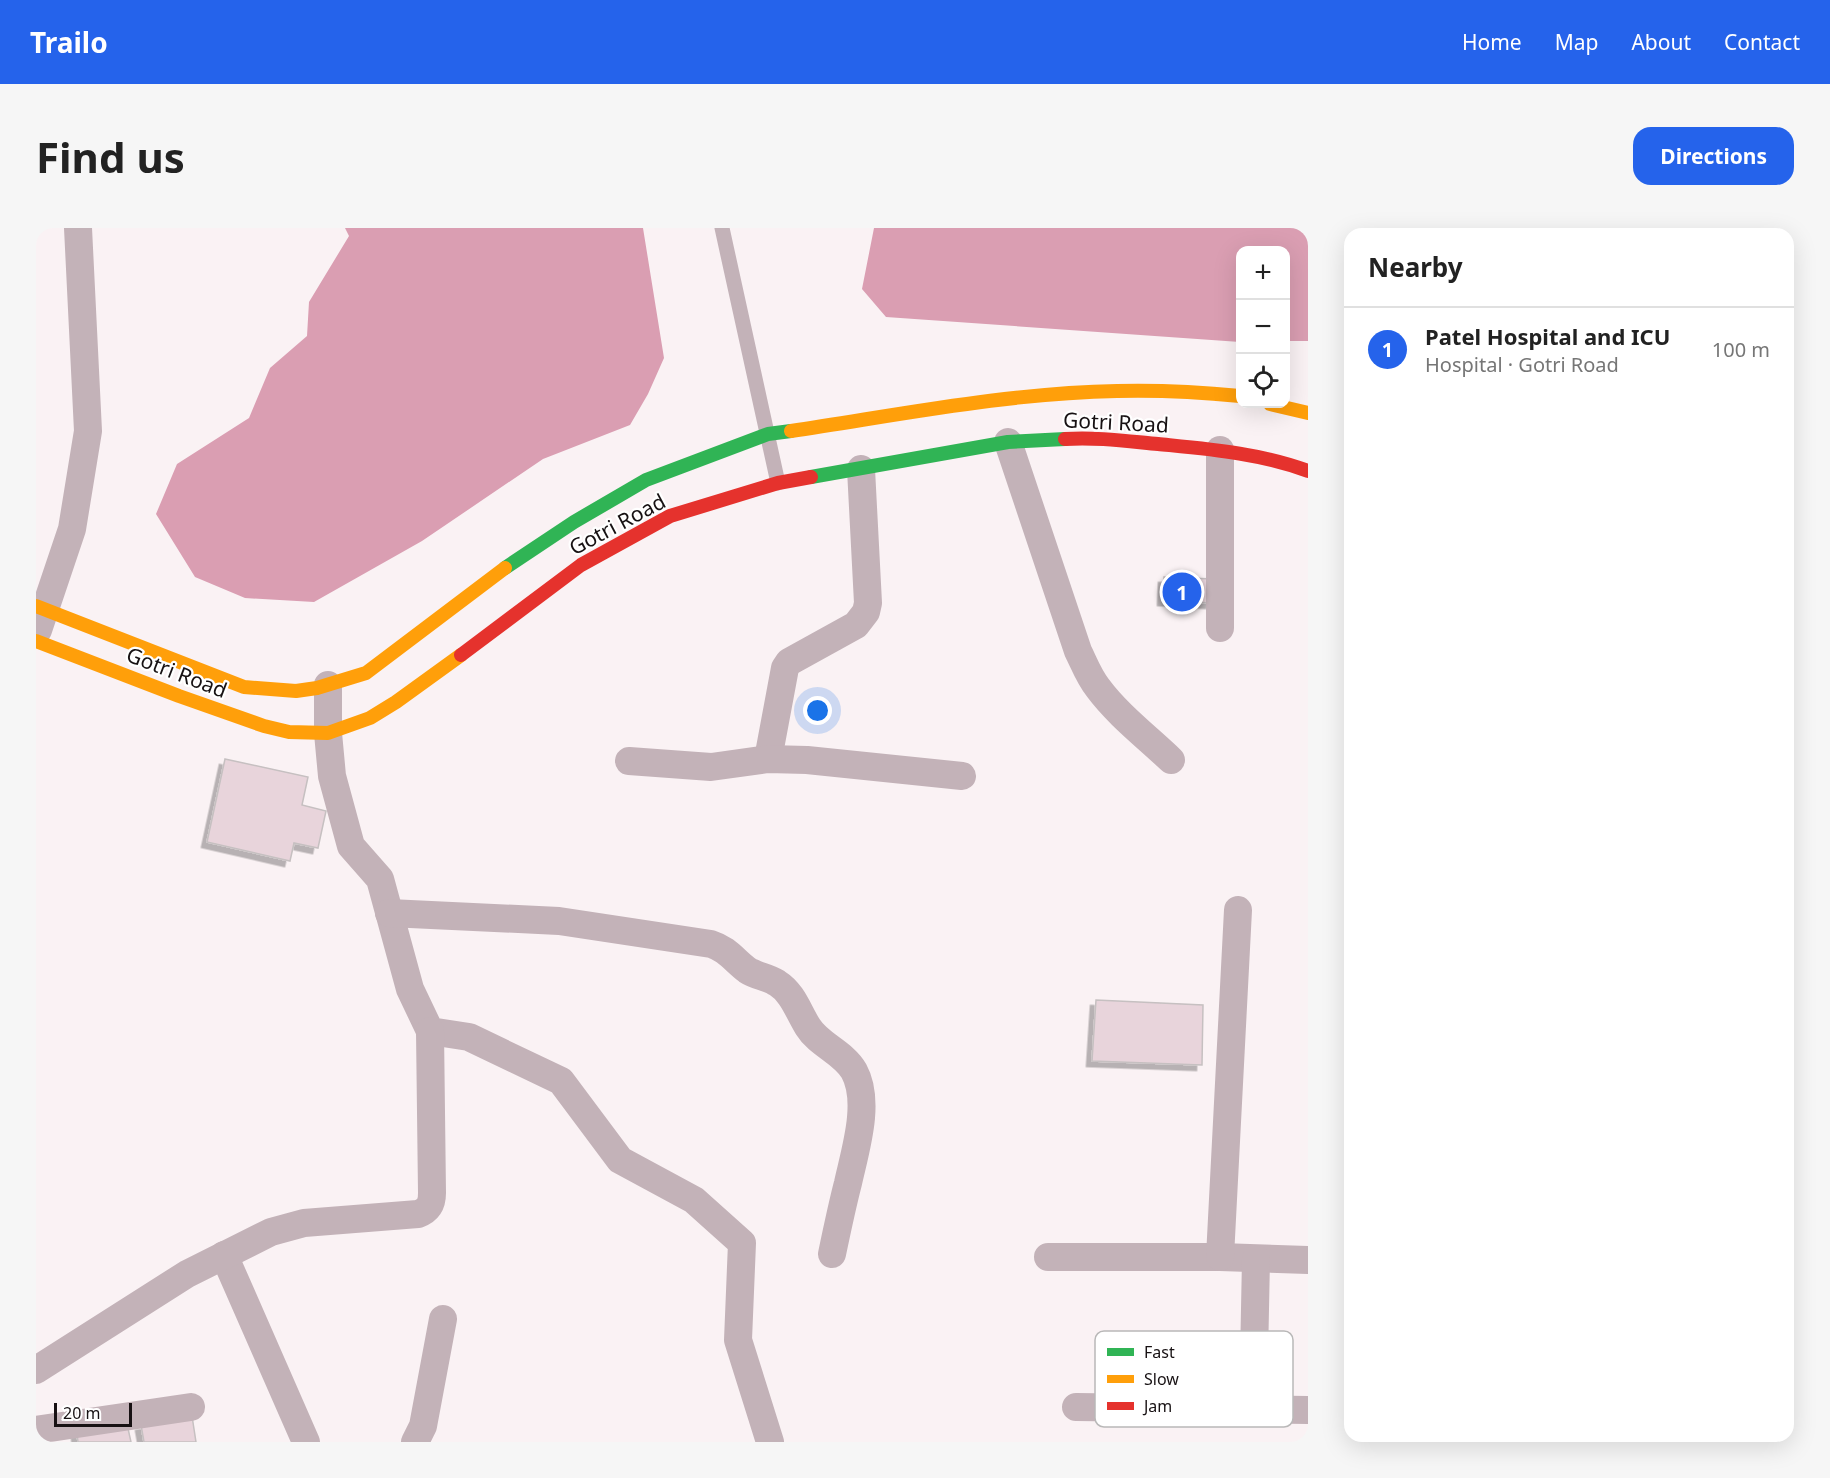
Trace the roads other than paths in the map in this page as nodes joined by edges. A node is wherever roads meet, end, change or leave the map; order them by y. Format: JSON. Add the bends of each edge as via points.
{"nodes":[{"id":1,"x":78,"y":228,"type":"edge"},
{"id":2,"x":722,"y":228,"type":"edge"},
{"id":3,"x":1236,"y":396,"type":"edge"},
{"id":4,"x":1287,"y":408,"type":"edge"},
{"id":5,"x":1308,"y":413,"type":"edge"},
{"id":6,"x":768,"y":434,"type":"junction"},
{"id":7,"x":1008,"y":442,"type":"junction"},
{"id":8,"x":1220,"y":450,"type":"junction"},
{"id":9,"x":861,"y":469,"type":"junction"},
{"id":10,"x":1308,"y":471,"type":"edge"},
{"id":11,"x":778,"y":483,"type":"junction"},
{"id":12,"x":40,"y":607,"type":"edge"},
{"id":13,"x":1220,"y":628,"type":"dead end"},
{"id":14,"x":36,"y":636,"type":"edge"},
{"id":15,"x":36,"y":641,"type":"edge"},
{"id":16,"x":328,"y":685,"type":"junction"},
{"id":17,"x":328,"y":733,"type":"junction"},
{"id":18,"x":768,"y":759,"type":"junction"},
{"id":19,"x":1172,"y":760,"type":"dead end"},
{"id":20,"x":629,"y":761,"type":"dead end"},
{"id":21,"x":962,"y":776,"type":"dead end"},
{"id":22,"x":1238,"y":910,"type":"dead end"},
{"id":23,"x":389,"y":913,"type":"junction"},
{"id":24,"x":430,"y":1031,"type":"junction"},
{"id":25,"x":832,"y":1254,"type":"dead end"},
{"id":26,"x":1048,"y":1257,"type":"dead end"},
{"id":27,"x":1220,"y":1257,"type":"junction"},
{"id":28,"x":219,"y":1258,"type":"junction"},
{"id":29,"x":1256,"y":1259,"type":"junction"},
{"id":30,"x":1308,"y":1260,"type":"edge"},
{"id":31,"x":443,"y":1319,"type":"dead end"},
{"id":32,"x":1255,"y":1331,"type":"edge"},
{"id":33,"x":36,"y":1370,"type":"edge"},
{"id":34,"x":191,"y":1407,"type":"dead end"},
{"id":35,"x":1076,"y":1407,"type":"dead end"},
{"id":36,"x":1095,"y":1407,"type":"edge"},
{"id":37,"x":1293,"y":1410,"type":"edge"},
{"id":38,"x":1308,"y":1410,"type":"edge"},
{"id":39,"x":36,"y":1430,"type":"edge"},
{"id":40,"x":306,"y":1442,"type":"edge"},
{"id":41,"x":415,"y":1442,"type":"edge"},
{"id":42,"x":770,"y":1442,"type":"edge"}],
"edges":[{"from":1,"to":12,"type":"street","via":[[88,431],[72,529]]},
{"from":2,"to":6,"type":"lane"},
{"from":3,"to":6,"type":"main road","name":"Gotri Road","via":[[1116,391],[1017,399]]},
{"from":4,"to":5,"type":"main road"},
{"from":6,"to":11,"type":"lane"},
{"from":6,"to":16,"type":"main road","name":"Gotri Road","via":[[646,480],[497,573],[366,673]]},
{"from":7,"to":8,"type":"main road","name":"Gotri Road","via":[[1090,437]]},
{"from":7,"to":9,"type":"main road","name":"Gotri Road"},
{"from":7,"to":19,"type":"street","via":[[1088,672],[1109,701]]},
{"from":8,"to":10,"type":"main road","name":"Gotri Road"},
{"from":8,"to":13,"type":"street"},
{"from":9,"to":11,"type":"main road","name":"Gotri Road"},
{"from":9,"to":18,"type":"street","via":[[866,612],[856,625],[784,668]]},
{"from":11,"to":17,"type":"main road","name":"Gotri Road","via":[[670,516],[581,565],[396,702],[370,718]]},
{"from":12,"to":14,"type":"street"},
{"from":12,"to":16,"type":"main road","name":"Gotri Road","via":[[244,687],[296,691]]},
{"from":15,"to":17,"type":"main road","name":"Gotri Road","via":[[264,726],[289,732]]},
{"from":16,"to":17,"type":"street"},
{"from":17,"to":23,"type":"street","via":[[332,776],[351,846],[380,879]]},
{"from":18,"to":20,"type":"street","via":[[711,767]]},
{"from":18,"to":21,"type":"street"},
{"from":22,"to":27,"type":"street"},
{"from":23,"to":24,"type":"street","via":[[410,989]]},
{"from":23,"to":25,"type":"street","via":[[559,921],[711,944],[728,952],[748,970],[775,981],[792,998],[809,1029],[848,1063],[859,1085],[860,1130]]},
{"from":24,"to":28,"type":"street","via":[[430,1207],[418,1214],[287,1227]]},
{"from":24,"to":42,"type":"street","via":[[469,1037],[561,1081],[620,1160],[694,1200],[742,1244],[738,1340]]},
{"from":26,"to":27,"type":"street"},
{"from":27,"to":29,"type":"street"},
{"from":28,"to":33,"type":"street","via":[[187,1274]]},
{"from":28,"to":40,"type":"street"},
{"from":29,"to":30,"type":"street"},
{"from":29,"to":32,"type":"street"},
{"from":31,"to":41,"type":"street","via":[[423,1426]]},
{"from":34,"to":39,"type":"street"},
{"from":35,"to":36,"type":"street"},
{"from":37,"to":38,"type":"street"}]}
